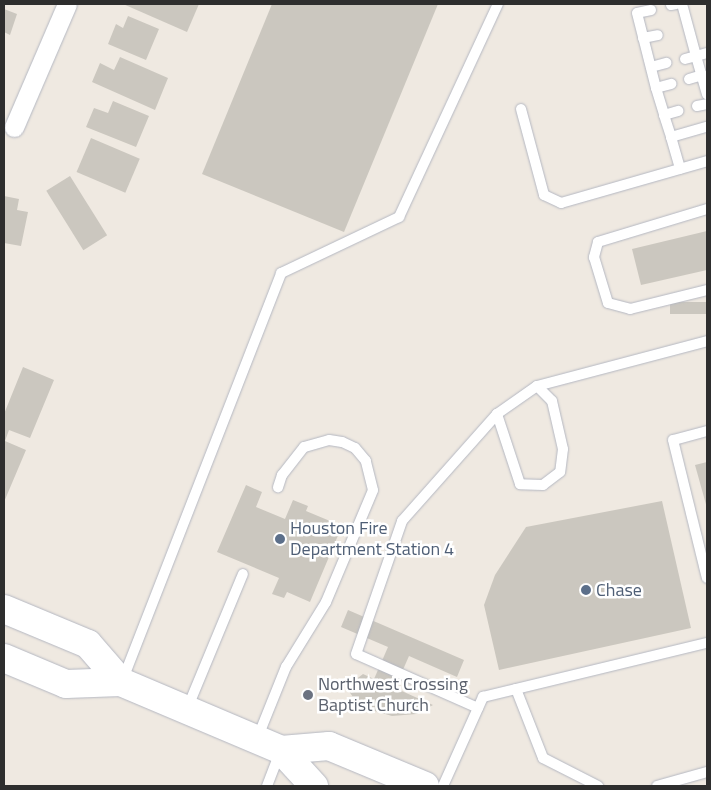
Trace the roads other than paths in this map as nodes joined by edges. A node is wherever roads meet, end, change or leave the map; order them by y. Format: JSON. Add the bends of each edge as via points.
{"nodes":[{"id":1,"x":67,"y":4,"type":"edge"},
{"id":2,"x":498,"y":4,"type":"edge"},
{"id":3,"x":682,"y":4,"type":"edge"},
{"id":4,"x":636,"y":8,"type":"edge"},
{"id":5,"x":651,"y":10,"type":"dead end"},
{"id":6,"x":689,"y":27,"type":"junction"},
{"id":7,"x":677,"y":30,"type":"dead end"},
{"id":8,"x":658,"y":35,"type":"dead end"},
{"id":9,"x":643,"y":38,"type":"junction"},
{"id":10,"x":707,"y":53,"type":"edge"},
{"id":11,"x":696,"y":56,"type":"junction"},
{"id":12,"x":685,"y":58,"type":"dead end"},
{"id":13,"x":666,"y":63,"type":"dead end"},
{"id":14,"x":651,"y":67,"type":"junction"},
{"id":15,"x":702,"y":75,"type":"junction"},
{"id":16,"x":689,"y":79,"type":"dead end"},
{"id":17,"x":670,"y":84,"type":"dead end"},
{"id":18,"x":656,"y":88,"type":"junction"},
{"id":19,"x":707,"y":94,"type":"edge"},
{"id":20,"x":707,"y":104,"type":"edge"},
{"id":21,"x":697,"y":106,"type":"dead end"},
{"id":22,"x":521,"y":109,"type":"dead end"},
{"id":23,"x":678,"y":111,"type":"dead end"},
{"id":24,"x":664,"y":115,"type":"junction"},
{"id":25,"x":14,"y":127,"type":"dead end"},
{"id":26,"x":707,"y":127,"type":"edge"},
{"id":27,"x":671,"y":137,"type":"junction"},
{"id":28,"x":707,"y":161,"type":"edge"},
{"id":29,"x":680,"y":169,"type":"junction"},
{"id":30,"x":707,"y":209,"type":"edge"},
{"id":31,"x":707,"y":290,"type":"edge"},
{"id":32,"x":707,"y":341,"type":"edge"},
{"id":33,"x":537,"y":386,"type":"junction"},
{"id":34,"x":497,"y":414,"type":"junction"},
{"id":35,"x":707,"y":431,"type":"edge"},
{"id":36,"x":278,"y":487,"type":"dead end"},
{"id":37,"x":244,"y":574,"type":"dead end"},
{"id":38,"x":707,"y":578,"type":"edge"},
{"id":39,"x":4,"y":609,"type":"edge"},
{"id":40,"x":707,"y":643,"type":"edge"},
{"id":41,"x":4,"y":658,"type":"edge"},
{"id":42,"x":121,"y":682,"type":"junction"},
{"id":43,"x":516,"y":689,"type":"junction"},
{"id":44,"x":478,"y":708,"type":"junction"},
{"id":45,"x":186,"y":710,"type":"junction"},
{"id":46,"x":269,"y":745,"type":"junction"},
{"id":47,"x":707,"y":772,"type":"edge"},
{"id":48,"x":267,"y":786,"type":"edge"},
{"id":49,"x":314,"y":786,"type":"edge"},
{"id":50,"x":425,"y":786,"type":"edge"},
{"id":51,"x":443,"y":786,"type":"edge"},
{"id":52,"x":598,"y":786,"type":"edge"},
{"id":53,"x":657,"y":786,"type":"edge"}],
"edges":[{"from":1,"to":25,"type":"street"},
{"from":2,"to":42,"type":"lane","via":[[399,217],[281,272]]},
{"from":3,"to":6,"type":"lane"},
{"from":4,"to":5,"type":"lane"},
{"from":4,"to":9,"type":"lane"},
{"from":6,"to":7,"type":"lane"},
{"from":6,"to":11,"type":"lane"},
{"from":8,"to":9,"type":"lane"},
{"from":9,"to":14,"type":"lane"},
{"from":10,"to":11,"type":"lane"},
{"from":11,"to":12,"type":"lane"},
{"from":11,"to":15,"type":"lane"},
{"from":13,"to":14,"type":"lane"},
{"from":14,"to":18,"type":"lane"},
{"from":15,"to":16,"type":"lane"},
{"from":15,"to":19,"type":"lane"},
{"from":17,"to":18,"type":"lane"},
{"from":18,"to":24,"type":"lane"},
{"from":20,"to":21,"type":"lane"},
{"from":22,"to":29,"type":"lane","via":[[544,195],[561,203]]},
{"from":23,"to":24,"type":"lane"},
{"from":24,"to":27,"type":"lane"},
{"from":26,"to":27,"type":"lane"},
{"from":27,"to":29,"type":"lane"},
{"from":28,"to":29,"type":"lane"},
{"from":30,"to":31,"type":"lane","via":[[598,242],[594,256],[608,303],[630,309]]},
{"from":32,"to":33,"type":"lane"},
{"from":33,"to":34,"type":"lane"},
{"from":33,"to":34,"type":"lane","via":[[552,401],[563,450],[560,472],[543,485],[520,484]]},
{"from":34,"to":44,"type":"lane","via":[[402,521],[356,654]]},
{"from":35,"to":38,"type":"lane","via":[[673,440]]},
{"from":36,"to":46,"type":"lane","via":[[282,475],[304,447],[329,440],[355,448],[366,461],[373,490],[326,602],[286,667]]},
{"from":37,"to":45,"type":"lane"},
{"from":39,"to":42,"type":"main road","via":[[88,644]]},
{"from":40,"to":43,"type":"lane"},
{"from":41,"to":42,"type":"main road","via":[[66,684]]},
{"from":42,"to":45,"type":"main road"},
{"from":43,"to":44,"type":"lane","via":[[483,697]]},
{"from":43,"to":52,"type":"lane","via":[[543,758]]},
{"from":44,"to":51,"type":"lane"},
{"from":45,"to":46,"type":"main road"},
{"from":46,"to":48,"type":"lane"},
{"from":46,"to":49,"type":"main road"},
{"from":46,"to":50,"type":"main road","via":[[329,746]]},
{"from":47,"to":53,"type":"lane"}]}
